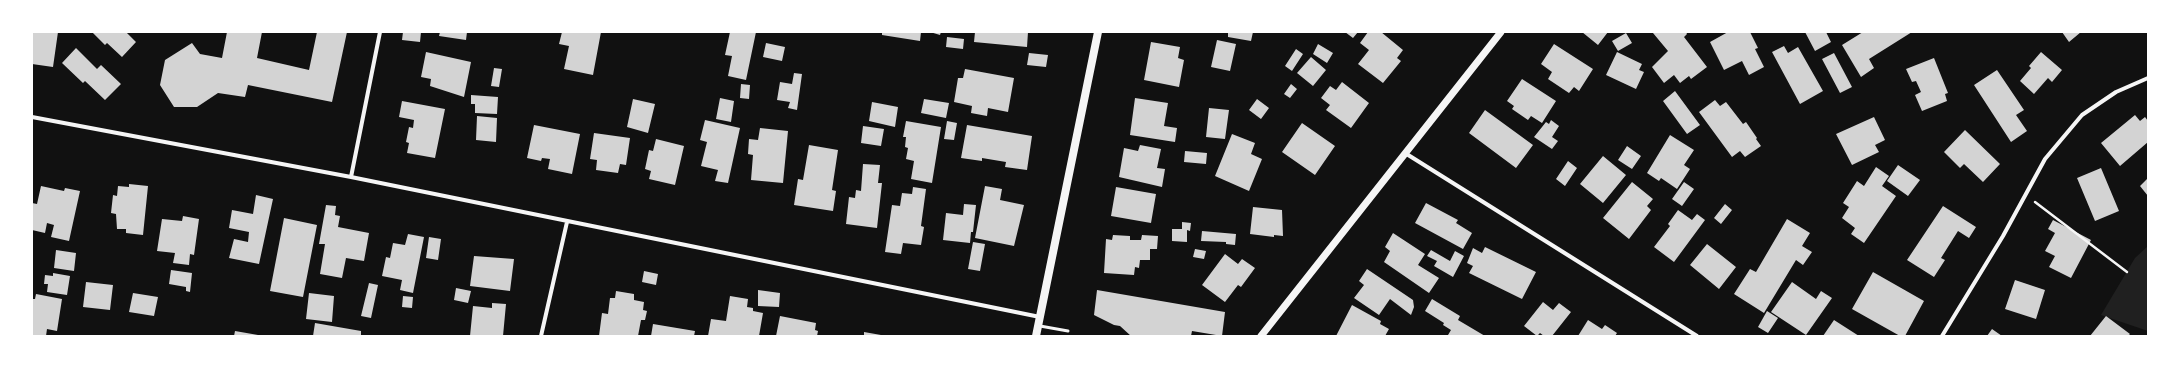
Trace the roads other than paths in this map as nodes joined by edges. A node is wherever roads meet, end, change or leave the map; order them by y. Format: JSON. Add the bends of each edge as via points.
{"nodes":[{"id":1,"x":380,"y":32,"type":"edge"},
{"id":2,"x":1098,"y":32,"type":"edge"},
{"id":3,"x":1501,"y":32,"type":"edge"},
{"id":4,"x":2148,"y":78,"type":"edge"},
{"id":5,"x":32,"y":117,"type":"edge"},
{"id":6,"x":1406,"y":153,"type":"junction"},
{"id":7,"x":350,"y":177,"type":"junction"},
{"id":8,"x":567,"y":222,"type":"junction"},
{"id":9,"x":1040,"y":317,"type":"junction"},
{"id":10,"x":1038,"y":325,"type":"junction"},
{"id":11,"x":1068,"y":330,"type":"dead end"},
{"id":12,"x":541,"y":336,"type":"edge"},
{"id":13,"x":1036,"y":336,"type":"edge"},
{"id":14,"x":1261,"y":336,"type":"edge"},
{"id":15,"x":1697,"y":336,"type":"edge"},
{"id":16,"x":1942,"y":336,"type":"edge"}],
"edges":[{"from":1,"to":7,"type":"street"},
{"from":2,"to":9,"type":"main road"},
{"from":3,"to":6,"type":"street"},
{"from":4,"to":16,"type":"street","via":[[2116,92],[2082,116],[2045,159],[2003,236]]},
{"from":5,"to":7,"type":"street"},
{"from":6,"to":14,"type":"street"},
{"from":6,"to":15,"type":"street"},
{"from":7,"to":8,"type":"street"},
{"from":8,"to":9,"type":"street"},
{"from":8,"to":12,"type":"street"},
{"from":9,"to":10,"type":"main road"},
{"from":10,"to":11,"type":"lane"},
{"from":10,"to":13,"type":"main road"}]}
